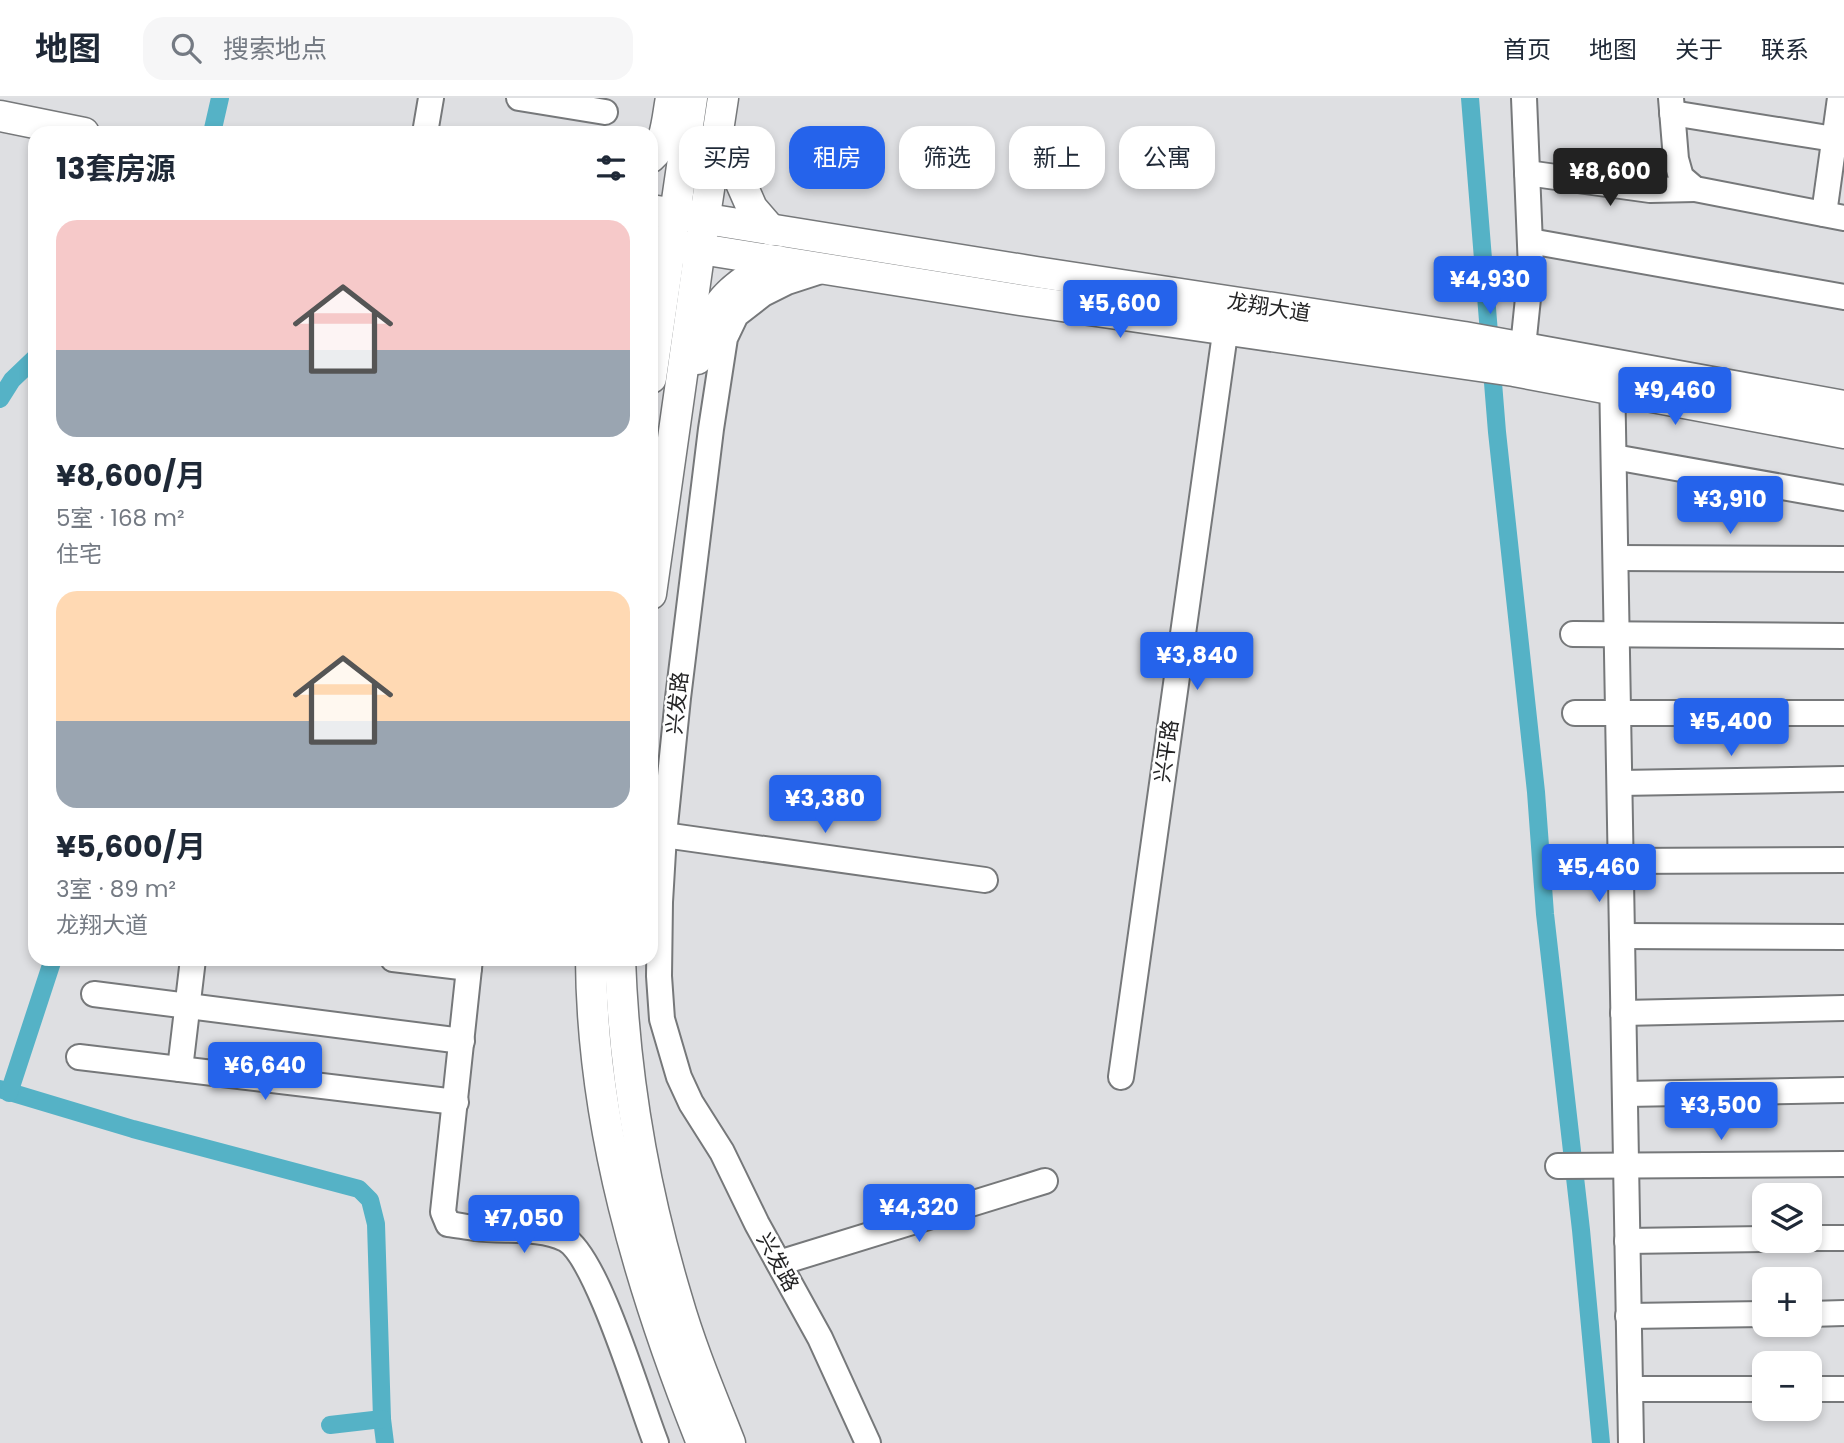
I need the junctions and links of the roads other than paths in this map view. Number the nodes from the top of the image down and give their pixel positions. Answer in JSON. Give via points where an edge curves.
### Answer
{"nodes":[{"id":1,"x":431,"y":98,"type":"edge"},
{"id":2,"x":519,"y":98,"type":"edge"},
{"id":3,"x":671,"y":98,"type":"edge"},
{"id":4,"x":692,"y":98,"type":"edge"},
{"id":5,"x":723,"y":98,"type":"edge"},
{"id":6,"x":1524,"y":98,"type":"edge"},
{"id":7,"x":1840,"y":98,"type":"edge"},
{"id":8,"x":1671,"y":105,"type":"edge"},
{"id":9,"x":605,"y":114,"type":"edge"},
{"id":10,"x":0,"y":116,"type":"edge"},
{"id":11,"x":49,"y":126,"type":"edge"},
{"id":12,"x":426,"y":126,"type":"edge"},
{"id":13,"x":719,"y":126,"type":"edge"},
{"id":14,"x":1835,"y":139,"type":"junction"},
{"id":15,"x":658,"y":150,"type":"edge"},
{"id":16,"x":1527,"y":173,"type":"junction"},
{"id":17,"x":689,"y":189,"type":"edge"},
{"id":18,"x":743,"y":189,"type":"edge"},
{"id":19,"x":1695,"y":190,"type":"junction"},
{"id":20,"x":677,"y":214,"type":"edge"},
{"id":21,"x":1834,"y":216,"type":"edge"},
{"id":22,"x":771,"y":230,"type":"junction"},
{"id":23,"x":1530,"y":241,"type":"junction"},
{"id":24,"x":674,"y":245,"type":"edge"},
{"id":25,"x":778,"y":261,"type":"junction"},
{"id":26,"x":827,"y":269,"type":"junction"},
{"id":27,"x":1844,"y":297,"type":"edge"},
{"id":28,"x":1227,"y":315,"type":"junction"},
{"id":29,"x":658,"y":316,"type":"edge"},
{"id":30,"x":1515,"y":354,"type":"junction"},
{"id":31,"x":1612,"y":377,"type":"junction"},
{"id":32,"x":1844,"y":406,"type":"edge"},
{"id":33,"x":1844,"y":433,"type":"edge"},
{"id":34,"x":1614,"y":457,"type":"junction"},
{"id":35,"x":666,"y":488,"type":"junction"},
{"id":36,"x":1844,"y":498,"type":"edge"},
{"id":37,"x":658,"y":545,"type":"edge"},
{"id":38,"x":1616,"y":558,"type":"junction"},
{"id":39,"x":1844,"y":559,"type":"edge"},
{"id":40,"x":1573,"y":634,"type":"dead end"},
{"id":41,"x":1617,"y":635,"type":"junction"},
{"id":42,"x":1844,"y":636,"type":"edge"},
{"id":43,"x":1575,"y":713,"type":"dead end"},
{"id":44,"x":1618,"y":713,"type":"junction"},
{"id":45,"x":1844,"y":713,"type":"edge"},
{"id":46,"x":1844,"y":779,"type":"edge"},
{"id":47,"x":1620,"y":783,"type":"junction"},
{"id":48,"x":658,"y":824,"type":"edge"},
{"id":49,"x":658,"y":831,"type":"edge"},
{"id":50,"x":1844,"y":860,"type":"edge"},
{"id":51,"x":1621,"y":861,"type":"junction"},
{"id":52,"x":658,"y":867,"type":"edge"},
{"id":53,"x":985,"y":880,"type":"dead end"},
{"id":54,"x":1622,"y":936,"type":"junction"},
{"id":55,"x":1844,"y":937,"type":"edge"},
{"id":56,"x":192,"y":966,"type":"edge"},
{"id":57,"x":470,"y":966,"type":"edge"},
{"id":58,"x":591,"y":966,"type":"edge"},
{"id":59,"x":621,"y":966,"type":"edge"},
{"id":60,"x":93,"y":994,"type":"dead end"},
{"id":61,"x":188,"y":1006,"type":"junction"},
{"id":62,"x":1844,"y":1008,"type":"edge"},
{"id":63,"x":1623,"y":1013,"type":"junction"},
{"id":64,"x":462,"y":1041,"type":"junction"},
{"id":65,"x":79,"y":1057,"type":"dead end"},
{"id":66,"x":180,"y":1069,"type":"junction"},
{"id":67,"x":1121,"y":1077,"type":"dead end"},
{"id":68,"x":1844,"y":1090,"type":"edge"},
{"id":69,"x":1625,"y":1094,"type":"junction"},
{"id":70,"x":456,"y":1102,"type":"junction"},
{"id":71,"x":1844,"y":1164,"type":"edge"},
{"id":72,"x":1626,"y":1165,"type":"junction"},
{"id":73,"x":1558,"y":1166,"type":"dead end"},
{"id":74,"x":1045,"y":1181,"type":"dead end"},
{"id":75,"x":1822,"y":1238,"type":"edge"},
{"id":76,"x":1844,"y":1238,"type":"edge"},
{"id":77,"x":1752,"y":1239,"type":"edge"},
{"id":78,"x":1627,"y":1241,"type":"junction"},
{"id":79,"x":779,"y":1263,"type":"junction"},
{"id":80,"x":1844,"y":1313,"type":"edge"},
{"id":81,"x":1752,"y":1314,"type":"edge"},
{"id":82,"x":1822,"y":1314,"type":"edge"},
{"id":83,"x":1629,"y":1316,"type":"junction"},
{"id":84,"x":1630,"y":1389,"type":"junction"},
{"id":85,"x":1752,"y":1389,"type":"edge"},
{"id":86,"x":1822,"y":1389,"type":"edge"},
{"id":87,"x":1844,"y":1389,"type":"edge"},
{"id":88,"x":656,"y":1443,"type":"edge"},
{"id":89,"x":702,"y":1443,"type":"edge"},
{"id":90,"x":730,"y":1443,"type":"edge"},
{"id":91,"x":868,"y":1443,"type":"edge"},
{"id":92,"x":1631,"y":1443,"type":"edge"}],
"edges":[{"from":1,"to":12,"type":"street"},
{"from":2,"to":9,"type":"street"},
{"from":3,"to":15,"type":"main road"},
{"from":4,"to":20,"type":"main road"},
{"from":5,"to":13,"type":"main road"},
{"from":6,"to":16,"type":"street"},
{"from":7,"to":14,"type":"street"},
{"from":8,"to":14,"type":"street"},
{"from":8,"to":19,"type":"street","via":[[1678,168]]},
{"from":10,"to":11,"type":"main road"},
{"from":14,"to":21,"type":"street"},
{"from":16,"to":19,"type":"street","via":[[1650,190]]},
{"from":16,"to":23,"type":"street"},
{"from":17,"to":20,"type":"main road"},
{"from":18,"to":22,"type":"main road","via":[[751,208]]},
{"from":19,"to":21,"type":"street"},
{"from":20,"to":22,"type":"main road","name":"龙翔大道"},
{"from":20,"to":24,"type":"main road"},
{"from":22,"to":28,"type":"main road","name":"龙翔大道"},
{"from":23,"to":27,"type":"street"},
{"from":23,"to":30,"type":"street","via":[[1531,269]]},
{"from":24,"to":25,"type":"main road","name":"龙翔大道"},
{"from":24,"to":29,"type":"main road"},
{"from":24,"to":35,"type":"main road"},
{"from":25,"to":26,"type":"main road","name":"龙翔大道"},
{"from":25,"to":35,"type":"main road","via":[[731,290],[706,329],[694,370],[685,433]]},
{"from":26,"to":28,"type":"main road","name":"龙翔大道"},
{"from":26,"to":48,"type":"street","name":"兴发路","via":[[763,294],[736,315],[725,338]]},
{"from":28,"to":30,"type":"main road","name":"龙翔大道"},
{"from":28,"to":67,"type":"street","name":"兴平路"},
{"from":30,"to":31,"type":"main road","name":"龙翔大道"},
{"from":31,"to":32,"type":"main road","name":"龙翔大道"},
{"from":31,"to":33,"type":"main road","name":"龙翔大道"},
{"from":31,"to":34,"type":"street"},
{"from":34,"to":36,"type":"street"},
{"from":34,"to":38,"type":"street"},
{"from":35,"to":37,"type":"main road"},
{"from":38,"to":39,"type":"street"},
{"from":38,"to":41,"type":"street"},
{"from":40,"to":41,"type":"street"},
{"from":41,"to":42,"type":"street"},
{"from":41,"to":44,"type":"street"},
{"from":43,"to":44,"type":"street"},
{"from":44,"to":45,"type":"street"},
{"from":44,"to":47,"type":"street"},
{"from":46,"to":47,"type":"street"},
{"from":47,"to":51,"type":"street"},
{"from":49,"to":53,"type":"street"},
{"from":50,"to":51,"type":"street"},
{"from":51,"to":54,"type":"street"},
{"from":52,"to":79,"type":"street","name":"兴发路","via":[[662,1019],[679,1077]]},
{"from":54,"to":55,"type":"street"},
{"from":54,"to":63,"type":"street"},
{"from":56,"to":61,"type":"street"},
{"from":57,"to":64,"type":"street"},
{"from":58,"to":89,"type":"main road","via":[[603,1102],[628,1227],[673,1371]]},
{"from":59,"to":90,"type":"main road","via":[[627,1056],[658,1226],[677,1299]]},
{"from":60,"to":61,"type":"street"},
{"from":61,"to":64,"type":"street"},
{"from":61,"to":66,"type":"street"},
{"from":62,"to":63,"type":"street"},
{"from":63,"to":69,"type":"street"},
{"from":64,"to":70,"type":"street"},
{"from":65,"to":66,"type":"street"},
{"from":66,"to":70,"type":"street"},
{"from":68,"to":69,"type":"street"},
{"from":69,"to":72,"type":"street"},
{"from":70,"to":88,"type":"street","via":[[443,1212],[448,1224],[542,1233],[566,1240],[583,1257],[608,1310]]},
{"from":71,"to":72,"type":"street"},
{"from":72,"to":73,"type":"street"},
{"from":72,"to":78,"type":"street"},
{"from":74,"to":79,"type":"street"},
{"from":75,"to":76,"type":"street"},
{"from":77,"to":78,"type":"street"},
{"from":78,"to":83,"type":"street"},
{"from":79,"to":91,"type":"street","name":"兴发路","via":[[820,1338]]},
{"from":80,"to":82,"type":"street"},
{"from":81,"to":83,"type":"street"},
{"from":83,"to":84,"type":"street"},
{"from":84,"to":85,"type":"street"},
{"from":84,"to":92,"type":"street"},
{"from":86,"to":87,"type":"street"}]}
